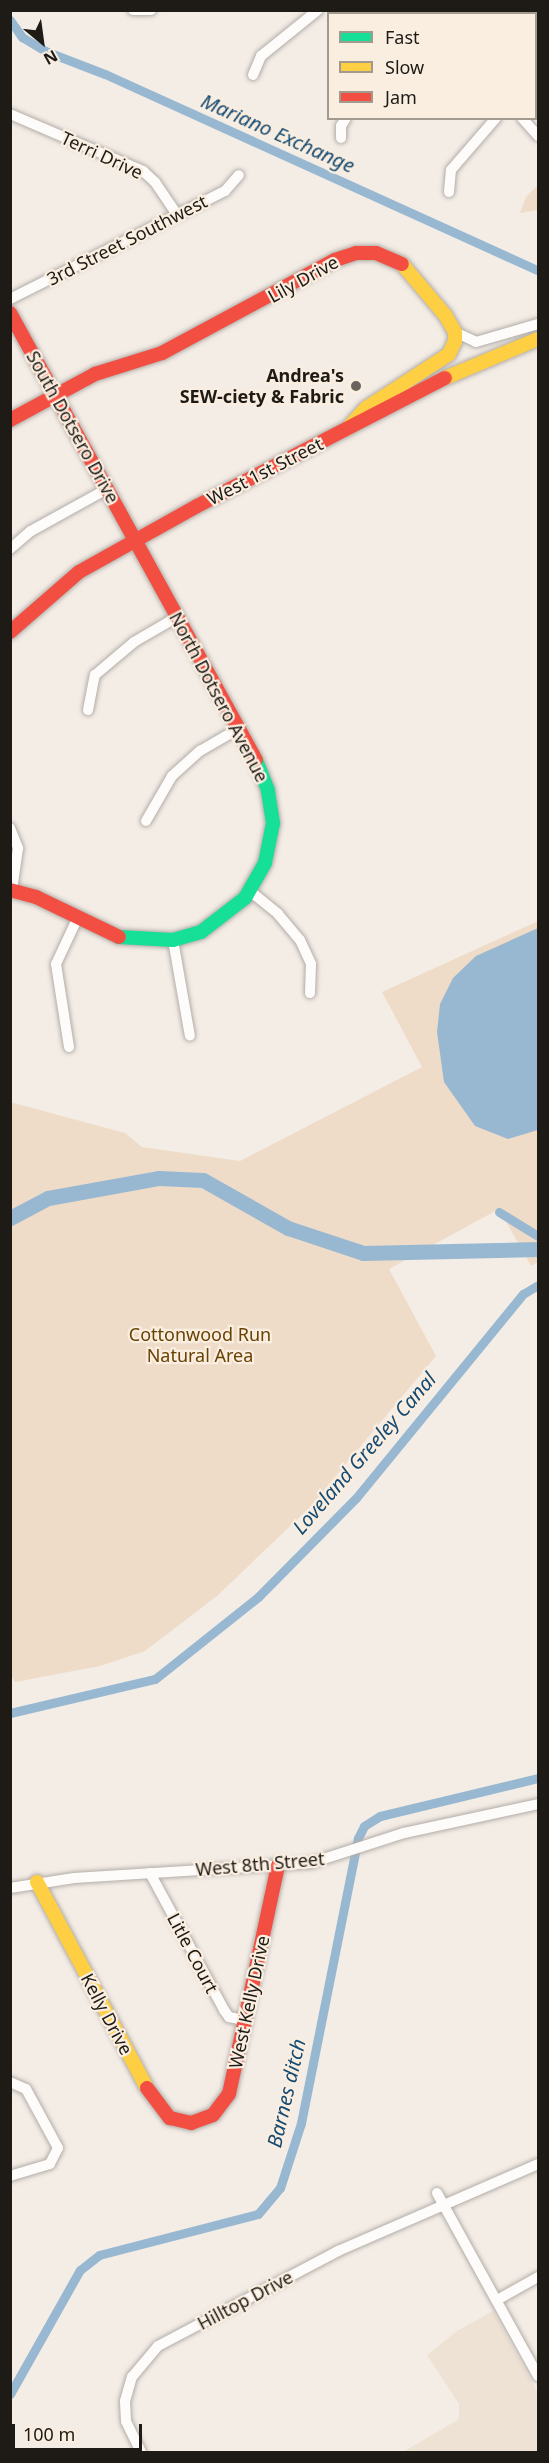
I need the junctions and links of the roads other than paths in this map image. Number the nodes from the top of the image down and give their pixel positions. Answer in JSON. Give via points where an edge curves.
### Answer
{"nodes":[{"id":1,"x":133,"y":10,"type":"edge"},
{"id":2,"x":151,"y":10,"type":"edge"},
{"id":3,"x":318,"y":10,"type":"edge"},
{"id":4,"x":303,"y":14,"type":"edge"},
{"id":5,"x":253,"y":75,"type":"dead end"},
{"id":6,"x":10,"y":114,"type":"edge"},
{"id":7,"x":345,"y":120,"type":"edge"},
{"id":8,"x":494,"y":120,"type":"edge"},
{"id":9,"x":524,"y":120,"type":"edge"},
{"id":10,"x":538,"y":136,"type":"edge"},
{"id":11,"x":341,"y":138,"type":"dead end"},
{"id":12,"x":239,"y":175,"type":"dead end"},
{"id":13,"x":449,"y":192,"type":"dead end"},
{"id":14,"x":177,"y":215,"type":"junction"},
{"id":15,"x":10,"y":298,"type":"edge"},
{"id":16,"x":10,"y":313,"type":"edge"},
{"id":17,"x":538,"y":324,"type":"edge"},
{"id":18,"x":455,"y":332,"type":"junction"},
{"id":19,"x":538,"y":339,"type":"edge"},
{"id":20,"x":55,"y":396,"type":"junction"},
{"id":21,"x":10,"y":420,"type":"edge"},
{"id":22,"x":347,"y":429,"type":"junction"},
{"id":23,"x":107,"y":489,"type":"junction"},
{"id":24,"x":136,"y":542,"type":"junction"},
{"id":25,"x":10,"y":549,"type":"edge"},
{"id":26,"x":177,"y":617,"type":"junction"},
{"id":27,"x":10,"y":632,"type":"edge"},
{"id":28,"x":88,"y":710,"type":"dead end"},
{"id":29,"x":238,"y":729,"type":"junction"},
{"id":30,"x":146,"y":821,"type":"dead end"},
{"id":31,"x":10,"y":828,"type":"edge"},
{"id":32,"x":11,"y":890,"type":"edge"},
{"id":33,"x":250,"y":891,"type":"junction"},
{"id":34,"x":78,"y":917,"type":"junction"},
{"id":35,"x":173,"y":940,"type":"junction"},
{"id":36,"x":310,"y":993,"type":"dead end"},
{"id":37,"x":190,"y":1036,"type":"dead end"},
{"id":38,"x":69,"y":1047,"type":"dead end"},
{"id":39,"x":538,"y":1804,"type":"edge"},
{"id":40,"x":278,"y":1865,"type":"junction"},
{"id":41,"x":150,"y":1873,"type":"junction"},
{"id":42,"x":37,"y":1882,"type":"junction"},
{"id":43,"x":10,"y":1888,"type":"edge"},
{"id":44,"x":245,"y":2020,"type":"junction"},
{"id":45,"x":10,"y":2082,"type":"edge"},
{"id":46,"x":196,"y":2122,"type":"joint"},
{"id":47,"x":538,"y":2164,"type":"edge"},
{"id":48,"x":10,"y":2176,"type":"edge"},
{"id":49,"x":437,"y":2193,"type":"dead end"},
{"id":50,"x":444,"y":2206,"type":"junction"},
{"id":51,"x":538,"y":2277,"type":"edge"},
{"id":52,"x":497,"y":2300,"type":"junction"},
{"id":53,"x":538,"y":2376,"type":"edge"},
{"id":54,"x":141,"y":2452,"type":"edge"}],
"edges":[{"from":1,"to":2,"type":"street"},
{"from":3,"to":4,"type":"street"},
{"from":4,"to":5,"type":"street","via":[[261,56]]},
{"from":6,"to":14,"type":"street","name":"Terri Drive","via":[[143,171],[161,189]]},
{"from":7,"to":11,"type":"street"},
{"from":8,"to":13,"type":"street","via":[[451,171]]},
{"from":9,"to":10,"type":"street"},
{"from":12,"to":14,"type":"street","name":"3rd Street Southwest","via":[[225,191]]},
{"from":14,"to":15,"type":"street","name":"3rd Street Southwest"},
{"from":16,"to":20,"type":"street","name":"South Dotsero Drive"},
{"from":17,"to":18,"type":"street","via":[[476,342]]},
{"from":18,"to":20,"type":"street","name":"Lily Drive","via":[[406,267],[387,256],[356,253],[335,260],[162,353],[95,374]]},
{"from":18,"to":22,"type":"street","via":[[449,354],[366,408]]},
{"from":19,"to":22,"type":"street","name":"West 1st Street","via":[[422,388]]},
{"from":20,"to":21,"type":"street","name":"Lily Drive"},
{"from":20,"to":23,"type":"street","name":"South Dotsero Drive"},
{"from":22,"to":24,"type":"street","name":"West 1st Street"},
{"from":23,"to":24,"type":"street","name":"South Dotsero Drive"},
{"from":23,"to":25,"type":"street","via":[[31,531]]},
{"from":24,"to":26,"type":"street","name":"North Dotsero Avenue"},
{"from":24,"to":27,"type":"street","name":"West 1st Street","via":[[79,572]]},
{"from":26,"to":28,"type":"street","via":[[134,642],[95,675]]},
{"from":26,"to":29,"type":"street","name":"North Dotsero Avenue"},
{"from":29,"to":30,"type":"street","via":[[181,767]]},
{"from":29,"to":33,"type":"street","name":"North Dotsero Avenue","via":[[263,776],[272,805],[269,849]]},
{"from":31,"to":32,"type":"street","via":[[18,848]]},
{"from":32,"to":34,"type":"street"},
{"from":33,"to":35,"type":"street","via":[[223,918],[201,932]]},
{"from":33,"to":36,"type":"street","via":[[278,914],[300,940],[311,964]]},
{"from":34,"to":35,"type":"street","via":[[124,939]]},
{"from":34,"to":38,"type":"street","via":[[56,964]]},
{"from":35,"to":37,"type":"street"},
{"from":39,"to":40,"type":"street","name":"West 8th Street","via":[[438,1825],[311,1863]]},
{"from":40,"to":41,"type":"street","name":"West 8th Street"},
{"from":40,"to":44,"type":"street","name":"West Kelly Drive"},
{"from":41,"to":42,"type":"street","name":"West 8th Street"},
{"from":41,"to":44,"type":"street","name":"Litle Court","via":[[224,2010],[229,2017]]},
{"from":42,"to":43,"type":"street","name":"West 8th Street"},
{"from":42,"to":46,"type":"street","name":"Kelly Drive","via":[[152,2098],[170,2118]]},
{"from":44,"to":46,"type":"street","name":"West Kelly Drive","via":[[227,2098],[213,2115]]},
{"from":45,"to":48,"type":"street","via":[[27,2089],[57,2141],[50,2164]]},
{"from":47,"to":50,"type":"street","name":"Hilltop Drive"},
{"from":49,"to":50,"type":"street"},
{"from":50,"to":52,"type":"street"},
{"from":50,"to":54,"type":"street","name":"Hilltop Drive","via":[[338,2251],[158,2346],[132,2377],[125,2401],[126,2421]]},
{"from":51,"to":52,"type":"street"},
{"from":52,"to":53,"type":"street"}]}
